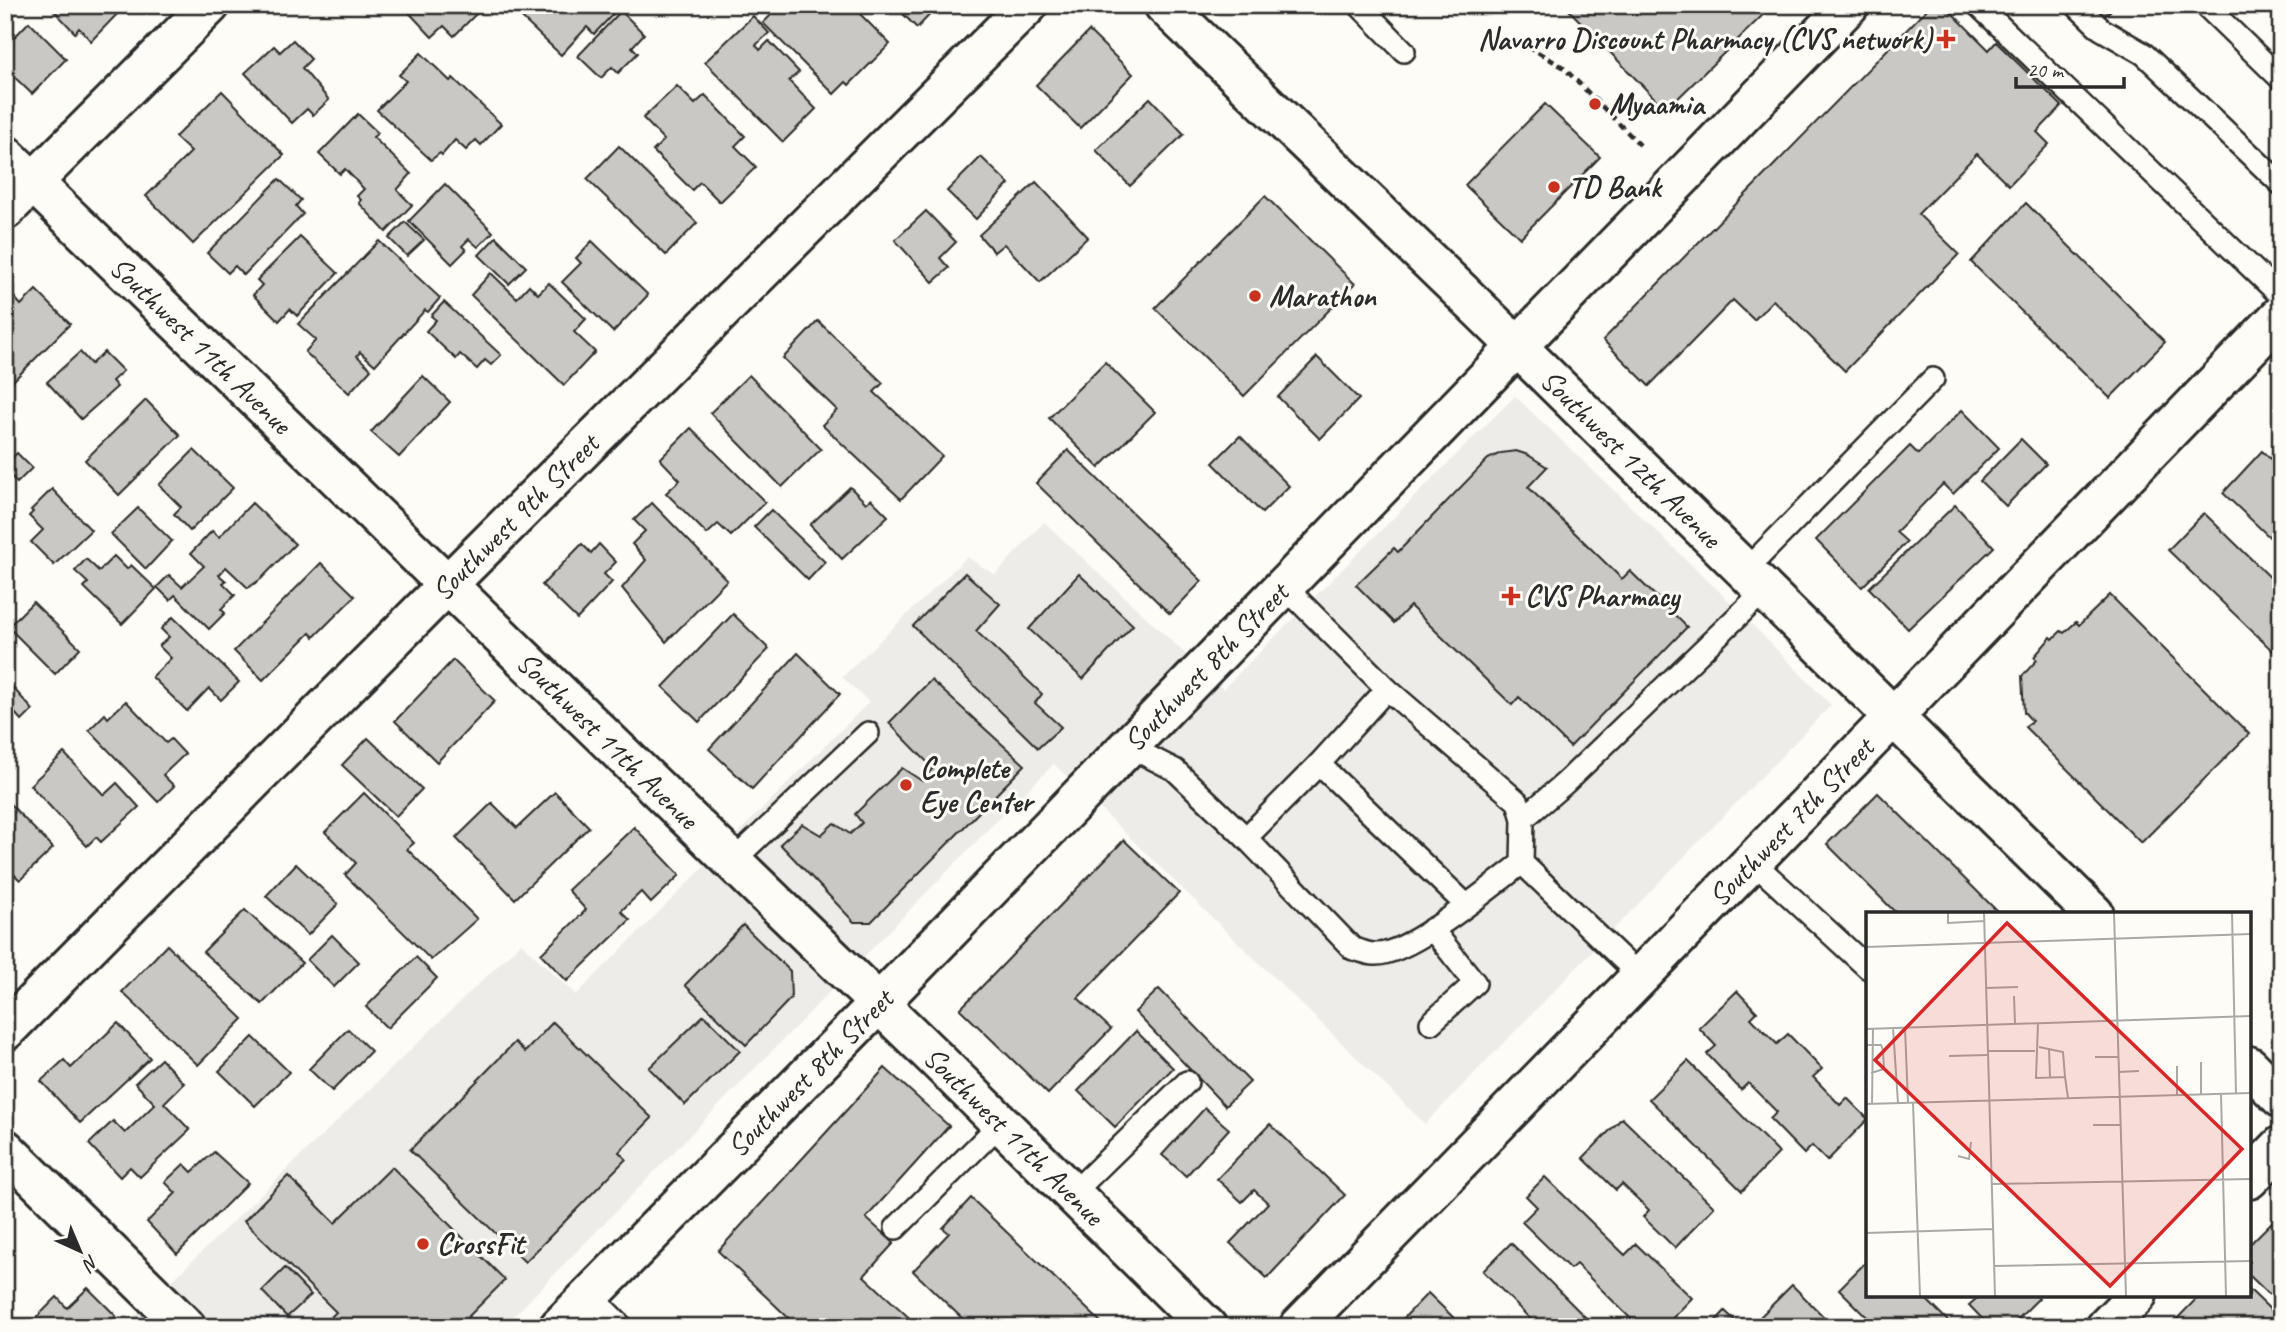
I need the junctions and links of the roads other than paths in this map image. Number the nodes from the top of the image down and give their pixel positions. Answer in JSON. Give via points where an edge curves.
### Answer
{"nodes":[{"id":1,"x":210,"y":5,"type":"edge"},
{"id":2,"x":1028,"y":5,"type":"edge"},
{"id":3,"x":1164,"y":5,"type":"edge"},
{"id":4,"x":1359,"y":5,"type":"edge"},
{"id":5,"x":1849,"y":5,"type":"edge"},
{"id":6,"x":1978,"y":5,"type":"edge"},
{"id":7,"x":2076,"y":5,"type":"edge"},
{"id":8,"x":2205,"y":5,"type":"edge"},
{"id":9,"x":1404,"y":51,"type":"dead end"},
{"id":10,"x":2281,"y":79,"type":"edge"},
{"id":11,"x":5,"y":155,"type":"edge"},
{"id":12,"x":34,"y":182,"type":"junction"},
{"id":13,"x":2281,"y":184,"type":"edge"},
{"id":14,"x":5,"y":211,"type":"edge"},
{"id":15,"x":2281,"y":296,"type":"edge"},
{"id":16,"x":2281,"y":315,"type":"edge"},
{"id":17,"x":1517,"y":347,"type":"junction"},
{"id":18,"x":1933,"y":379,"type":"dead end"},
{"id":19,"x":1755,"y":581,"type":"junction"},
{"id":20,"x":448,"y":584,"type":"junction"},
{"id":21,"x":1283,"y":586,"type":"junction"},
{"id":22,"x":1387,"y":689,"type":"junction"},
{"id":23,"x":1894,"y":716,"type":"junction"},
{"id":24,"x":868,"y":733,"type":"dead end"},
{"id":25,"x":1128,"y":746,"type":"junction"},
{"id":26,"x":1319,"y":764,"type":"junction"},
{"id":27,"x":1523,"y":819,"type":"junction"},
{"id":28,"x":1246,"y":838,"type":"junction"},
{"id":29,"x":732,"y":862,"type":"junction"},
{"id":30,"x":1752,"y":862,"type":"junction"},
{"id":31,"x":1522,"y":863,"type":"junction"},
{"id":32,"x":1466,"y":905,"type":"junction"},
{"id":33,"x":2081,"y":909,"type":"edge"},
{"id":34,"x":1432,"y":929,"type":"junction"},
{"id":35,"x":1866,"y":966,"type":"edge"},
{"id":36,"x":1640,"y":976,"type":"junction"},
{"id":37,"x":879,"y":1003,"type":"junction"},
{"id":38,"x":1431,"y":1023,"type":"dead end"},
{"id":39,"x":5,"y":1031,"type":"edge"},
{"id":40,"x":2251,"y":1068,"type":"edge"},
{"id":41,"x":1187,"y":1082,"type":"dead end"},
{"id":42,"x":2281,"y":1098,"type":"edge"},
{"id":43,"x":1001,"y":1123,"type":"junction"},
{"id":44,"x":2281,"y":1146,"type":"edge"},
{"id":45,"x":5,"y":1149,"type":"edge"},
{"id":46,"x":2251,"y":1177,"type":"edge"},
{"id":47,"x":1072,"y":1194,"type":"junction"},
{"id":48,"x":896,"y":1228,"type":"dead end"},
{"id":49,"x":590,"y":1295,"type":"junction"},
{"id":50,"x":2135,"y":1297,"type":"edge"},
{"id":51,"x":186,"y":1327,"type":"edge"},
{"id":52,"x":559,"y":1327,"type":"edge"},
{"id":53,"x":622,"y":1327,"type":"edge"},
{"id":54,"x":1207,"y":1327,"type":"edge"},
{"id":55,"x":1299,"y":1327,"type":"edge"},
{"id":56,"x":2106,"y":1327,"type":"edge"}],
"edges":[{"from":1,"to":12,"type":"main road"},
{"from":2,"to":20,"type":"main road","name":"Southwest 9th Street"},
{"from":3,"to":17,"type":"main road","name":"Southwest 12th Avenue"},
{"from":4,"to":9,"type":"lane"},
{"from":5,"to":17,"type":"main road","name":"Southwest 8th Street"},
{"from":6,"to":15,"type":"lane"},
{"from":7,"to":13,"type":"lane","via":[[2101,29],[2144,54]]},
{"from":8,"to":10,"type":"lane"},
{"from":11,"to":12,"type":"main road","name":"Southwest 11th Avenue"},
{"from":12,"to":14,"type":"main road"},
{"from":12,"to":20,"type":"main road","name":"Southwest 11th Avenue"},
{"from":16,"to":23,"type":"main road","name":"Southwest 7th Street"},
{"from":17,"to":19,"type":"main road","name":"Southwest 12th Avenue"},
{"from":17,"to":21,"type":"main road","name":"Southwest 8th Street"},
{"from":18,"to":19,"type":"lane"},
{"from":19,"to":23,"type":"main road","name":"Southwest 12th Avenue"},
{"from":19,"to":27,"type":"lane","via":[[1565,783]]},
{"from":20,"to":29,"type":"main road","name":"Southwest 11th Avenue"},
{"from":20,"to":39,"type":"main road","name":"Southwest 9th Street"},
{"from":21,"to":22,"type":"lane"},
{"from":21,"to":25,"type":"main road","name":"Southwest 8th Street"},
{"from":22,"to":26,"type":"lane"},
{"from":22,"to":27,"type":"lane","via":[[1518,802]]},
{"from":23,"to":30,"type":"main road","name":"Southwest 7th Street"},
{"from":23,"to":33,"type":"main road","name":"Southwest 12th Avenue"},
{"from":24,"to":29,"type":"lane"},
{"from":25,"to":28,"type":"lane","via":[[1175,770]]},
{"from":25,"to":37,"type":"main road","name":"Southwest 8th Street"},
{"from":26,"to":28,"type":"lane"},
{"from":26,"to":32,"type":"lane"},
{"from":27,"to":31,"type":"lane"},
{"from":28,"to":34,"type":"lane","via":[[1353,949],[1376,955],[1404,947]]},
{"from":29,"to":37,"type":"main road","name":"Southwest 11th Avenue"},
{"from":30,"to":35,"type":"lane"},
{"from":30,"to":36,"type":"main road","name":"Southwest 7th Street"},
{"from":31,"to":32,"type":"lane"},
{"from":31,"to":36,"type":"lane"},
{"from":32,"to":34,"type":"lane"},
{"from":34,"to":38,"type":"lane","via":[[1475,983]]},
{"from":36,"to":55,"type":"main road","name":"Southwest 7th Street"},
{"from":37,"to":43,"type":"main road","name":"Southwest 11th Avenue"},
{"from":37,"to":49,"type":"main road","name":"Southwest 8th Street"},
{"from":40,"to":42,"type":"main road"},
{"from":41,"to":47,"type":"lane"},
{"from":43,"to":47,"type":"main road","name":"Southwest 11th Avenue"},
{"from":43,"to":48,"type":"lane"},
{"from":44,"to":46,"type":"main road"},
{"from":45,"to":51,"type":"main road"},
{"from":47,"to":54,"type":"main road","name":"Southwest 11th Avenue"},
{"from":49,"to":52,"type":"main road","name":"Southwest 8th Street"},
{"from":49,"to":53,"type":"lane"},
{"from":50,"to":56,"type":"main road"}]}
